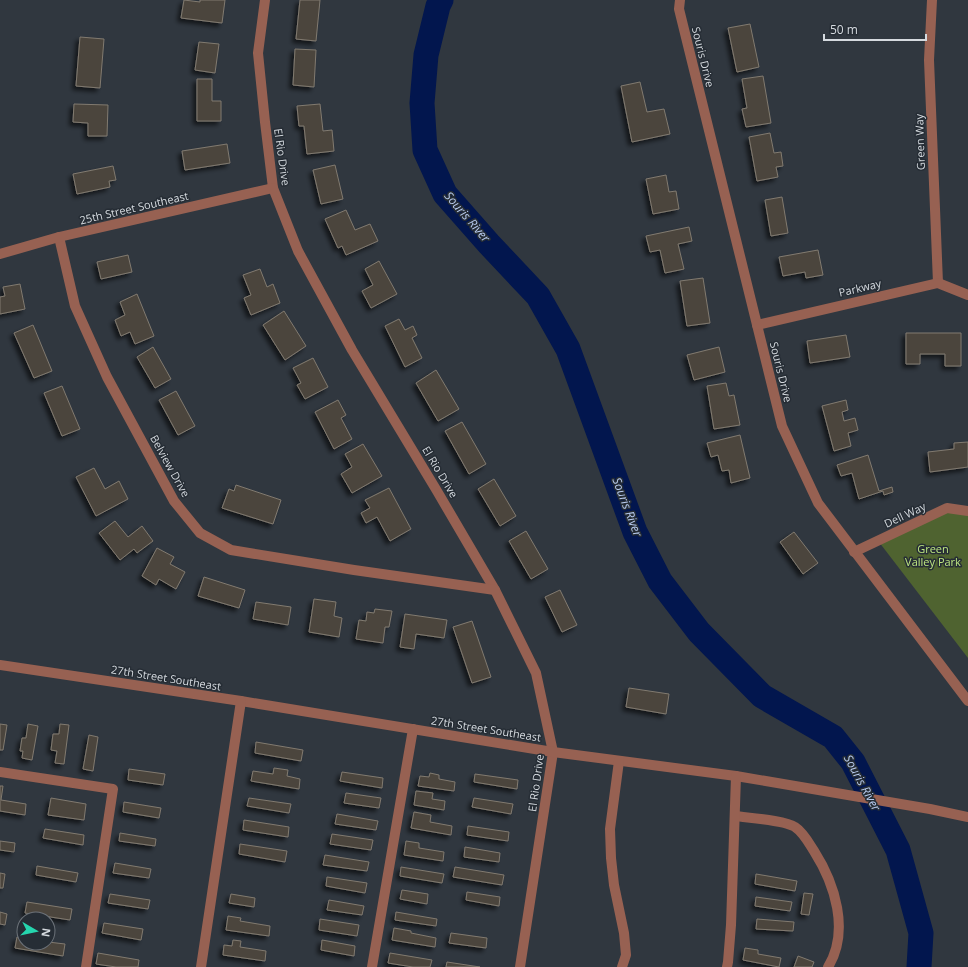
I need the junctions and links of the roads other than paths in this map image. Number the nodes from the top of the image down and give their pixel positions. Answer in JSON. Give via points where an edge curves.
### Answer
{"nodes":[{"id":1,"x":265,"y":0,"type":"edge"},
{"id":2,"x":680,"y":0,"type":"edge"},
{"id":3,"x":932,"y":0,"type":"edge"},
{"id":4,"x":273,"y":188,"type":"junction"},
{"id":5,"x":59,"y":237,"type":"junction"},
{"id":6,"x":0,"y":254,"type":"edge"},
{"id":7,"x":938,"y":283,"type":"junction"},
{"id":8,"x":968,"y":295,"type":"edge"},
{"id":9,"x":757,"y":325,"type":"junction"},
{"id":10,"x":968,"y":511,"type":"edge"},
{"id":11,"x":854,"y":552,"type":"junction"},
{"id":12,"x":495,"y":590,"type":"junction"},
{"id":13,"x":0,"y":665,"type":"edge"},
{"id":14,"x":241,"y":701,"type":"junction"},
{"id":15,"x":968,"y":701,"type":"edge"},
{"id":16,"x":413,"y":730,"type":"junction"},
{"id":17,"x":553,"y":752,"type":"junction"},
{"id":18,"x":619,"y":761,"type":"junction"},
{"id":19,"x":0,"y":772,"type":"edge"},
{"id":20,"x":736,"y":776,"type":"junction"},
{"id":21,"x":735,"y":816,"type":"junction"},
{"id":22,"x":968,"y":817,"type":"edge"},
{"id":23,"x":86,"y":967,"type":"edge"},
{"id":24,"x":201,"y":967,"type":"edge"},
{"id":25,"x":372,"y":967,"type":"edge"},
{"id":26,"x":520,"y":967,"type":"edge"},
{"id":27,"x":622,"y":967,"type":"edge"},
{"id":28,"x":727,"y":967,"type":"edge"},
{"id":29,"x":828,"y":967,"type":"edge"}],
"edges":[{"from":1,"to":4,"type":"street","name":"El Rio Drive","via":[[258,53]]},
{"from":2,"to":9,"type":"street","name":"Souris Drive","via":[[679,9]]},
{"from":3,"to":7,"type":"street","name":"Green Way","via":[[929,60]]},
{"from":4,"to":5,"type":"street","name":"25th Street Southeast"},
{"from":4,"to":12,"type":"street","name":"El Rio Drive","via":[[298,251],[352,350]]},
{"from":5,"to":6,"type":"street","name":"25th Street Southeast"},
{"from":5,"to":12,"type":"street","name":"Belview Drive","via":[[75,306],[108,378],[174,501],[200,533],[231,550]]},
{"from":7,"to":8,"type":"street"},
{"from":7,"to":9,"type":"street","name":"Parkway"},
{"from":9,"to":11,"type":"street","name":"Souris Drive","via":[[782,426],[818,503]]},
{"from":10,"to":11,"type":"street","name":"Dell Way","via":[[947,508]]},
{"from":11,"to":15,"type":"street","name":"Souris Drive"},
{"from":12,"to":17,"type":"street","name":"El Rio Drive","via":[[536,673]]},
{"from":13,"to":14,"type":"street","name":"27th Street Southeast"},
{"from":14,"to":16,"type":"street","name":"27th Street Southeast"},
{"from":14,"to":24,"type":"street"},
{"from":16,"to":17,"type":"street","name":"27th Street Southeast"},
{"from":16,"to":25,"type":"street"},
{"from":17,"to":18,"type":"street","name":"27th Street Southeast"},
{"from":17,"to":26,"type":"street","name":"El Rio Drive"},
{"from":18,"to":20,"type":"street","name":"27th Street Southeast"},
{"from":18,"to":27,"type":"street","via":[[610,829],[614,885],[626,955]]},
{"from":19,"to":23,"type":"street","via":[[113,789]]},
{"from":20,"to":21,"type":"street"},
{"from":20,"to":22,"type":"street","name":"27th Street Southeast"},
{"from":21,"to":28,"type":"street"},
{"from":21,"to":29,"type":"street","via":[[795,827],[807,839],[819,858],[837,904],[839,925],[836,949]]}]}
